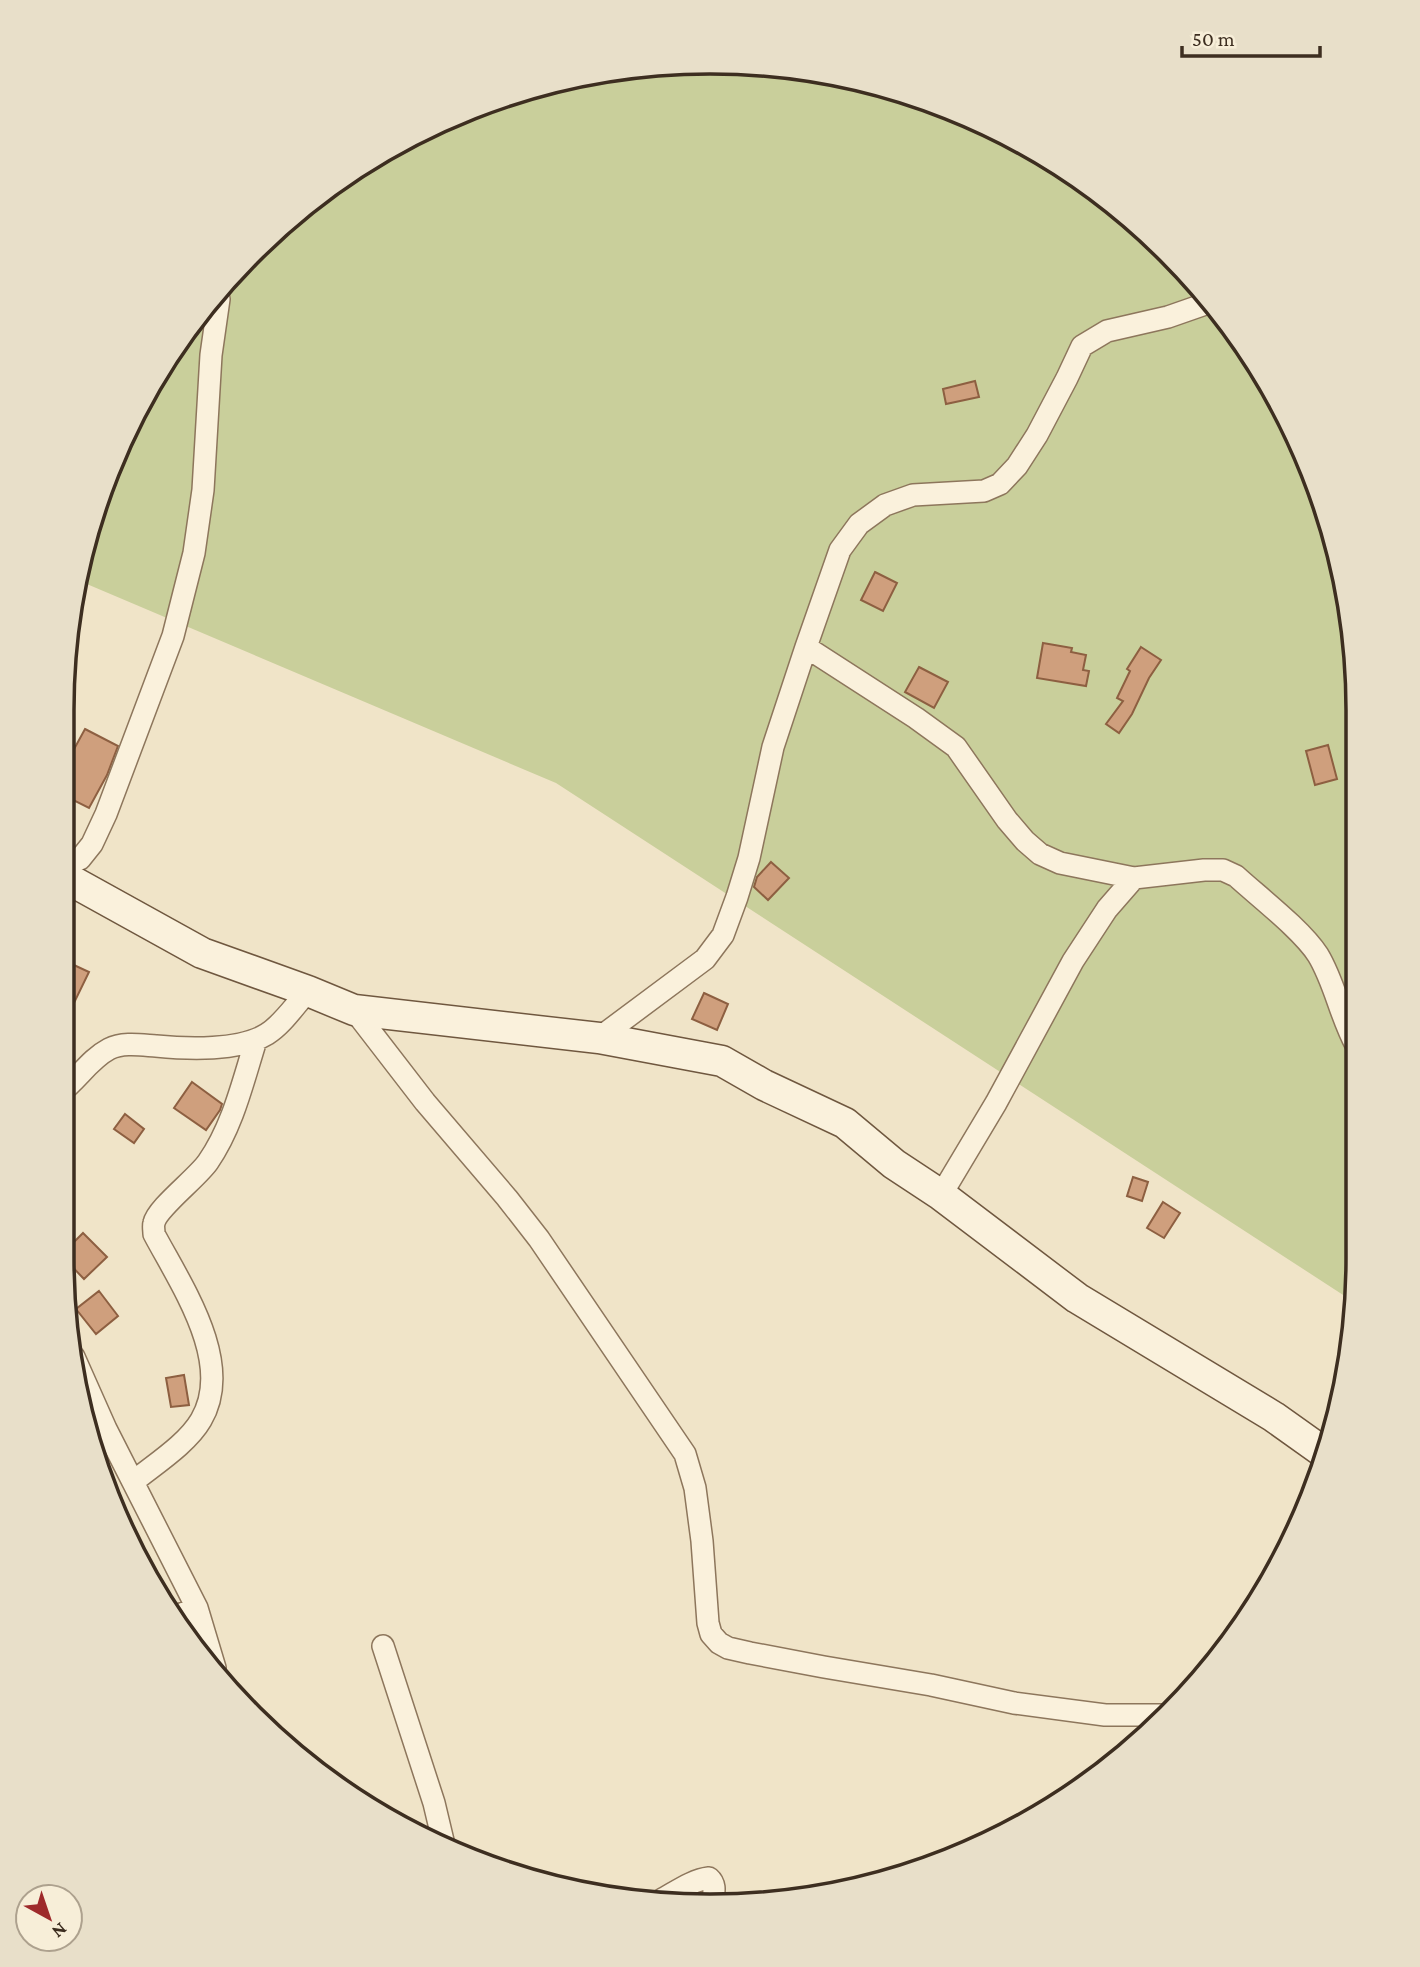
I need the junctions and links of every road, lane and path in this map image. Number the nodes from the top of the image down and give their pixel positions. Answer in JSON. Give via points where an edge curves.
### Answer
{"nodes":[{"id":1,"x":1201,"y":305,"type":"edge"},
{"id":2,"x":218,"y":307,"type":"edge"},
{"id":3,"x":806,"y":647,"type":"junction"},
{"id":4,"x":74,"y":861,"type":"edge"},
{"id":5,"x":1134,"y":878,"type":"junction"},
{"id":6,"x":74,"y":882,"type":"edge"},
{"id":7,"x":308,"y":991,"type":"junction"},
{"id":8,"x":354,"y":1010,"type":"junction"},
{"id":9,"x":1346,"y":1026,"type":"edge"},
{"id":10,"x":599,"y":1038,"type":"junction"},
{"id":11,"x":256,"y":1040,"type":"junction"},
{"id":12,"x":74,"y":1082,"type":"edge"},
{"id":13,"x":941,"y":1195,"type":"junction"},
{"id":14,"x":87,"y":1387,"type":"edge"},
{"id":15,"x":1317,"y":1448,"type":"edge"},
{"id":16,"x":133,"y":1482,"type":"junction"},
{"id":17,"x":197,"y":1608,"type":"junction"},
{"id":18,"x":183,"y":1614,"type":"edge"},
{"id":19,"x":383,"y":1646,"type":"dead end"},
{"id":20,"x":210,"y":1650,"type":"edge"},
{"id":21,"x":1152,"y":1715,"type":"edge"},
{"id":22,"x":441,"y":1834,"type":"edge"},
{"id":23,"x":675,"y":1892,"type":"edge"},
{"id":24,"x":713,"y":1894,"type":"edge"}],
"edges":[{"from":1,"to":3,"type":"street","via":[[1107,331],[1082,346],[1037,435],[1000,484],[984,491],[913,495],[885,505],[859,524],[840,550]]},
{"from":2,"to":4,"type":"street","via":[[203,490],[173,636],[106,814],[92,844]]},
{"from":3,"to":5,"type":"street","via":[[956,747],[1007,820],[1040,854],[1060,863]]},
{"from":3,"to":10,"type":"street","via":[[773,747],[749,858],[723,934],[705,959]]},
{"from":5,"to":9,"type":"street","via":[[1204,870],[1223,870],[1236,876],[1316,953]]},
{"from":5,"to":13,"type":"street","via":[[1073,961]]},
{"from":6,"to":7,"type":"street","via":[[202,953]]},
{"from":7,"to":8,"type":"street"},
{"from":7,"to":11,"type":"street"},
{"from":8,"to":10,"type":"street"},
{"from":8,"to":21,"type":"street","via":[[539,1239],[685,1454],[695,1488],[708,1623],[719,1643],[760,1655],[1014,1703],[1105,1715]]},
{"from":10,"to":13,"type":"street","via":[[722,1061],[845,1123]]},
{"from":11,"to":12,"type":"street","via":[[194,1049],[122,1044],[94,1060]]},
{"from":11,"to":16,"type":"street","via":[[221,1142],[154,1222],[154,1234],[211,1353],[209,1402],[200,1422]]},
{"from":13,"to":15,"type":"street","via":[[1076,1298]]},
{"from":14,"to":16,"type":"street"},
{"from":16,"to":17,"type":"street"},
{"from":17,"to":18,"type":"street"},
{"from":17,"to":20,"type":"street"},
{"from":19,"to":22,"type":"street"},
{"from":23,"to":24,"type":"street","via":[[709,1878]]}]}
